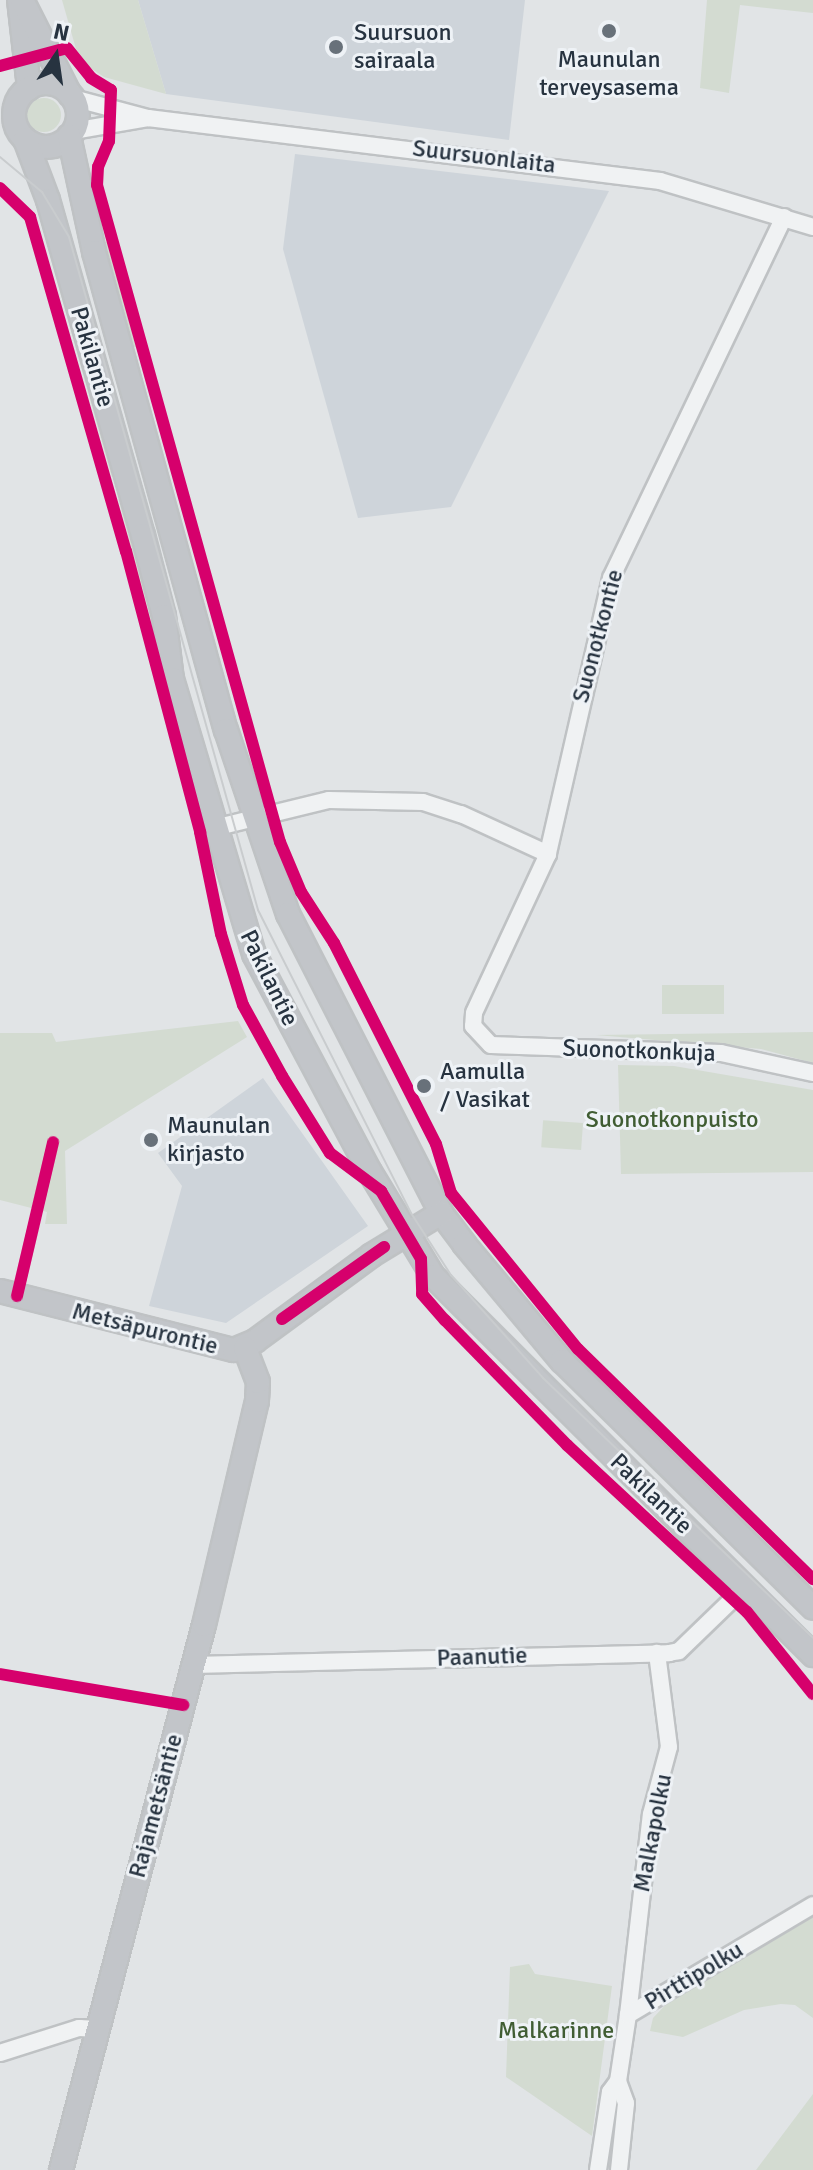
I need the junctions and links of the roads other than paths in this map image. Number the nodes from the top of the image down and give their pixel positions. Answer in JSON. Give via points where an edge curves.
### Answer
{"nodes":[{"id":1,"x":20,"y":0,"type":"edge"},
{"id":2,"x":17,"y":94,"type":"edge"},
{"id":3,"x":72,"y":97,"type":"junction"},
{"id":4,"x":148,"y":118,"type":"junction"},
{"id":5,"x":14,"y":128,"type":"edge"},
{"id":6,"x":71,"y":134,"type":"junction"},
{"id":7,"x":784,"y":217,"type":"junction"},
{"id":8,"x":813,"y":227,"type":"edge"},
{"id":9,"x":254,"y":818,"type":"junction"},
{"id":10,"x":214,"y":828,"type":"junction"},
{"id":11,"x":548,"y":854,"type":"junction"},
{"id":12,"x":473,"y":1026,"type":"joint"},
{"id":13,"x":813,"y":1073,"type":"edge"},
{"id":14,"x":441,"y":1213,"type":"junction"},
{"id":15,"x":406,"y":1234,"type":"junction"},
{"id":16,"x":0,"y":1291,"type":"edge"},
{"id":17,"x":245,"y":1348,"type":"junction"},
{"id":18,"x":745,"y":1587,"type":"junction"},
{"id":19,"x":813,"y":1608,"type":"edge"},
{"id":20,"x":657,"y":1653,"type":"junction"},
{"id":21,"x":813,"y":1655,"type":"edge"},
{"id":22,"x":193,"y":1665,"type":"junction"},
{"id":23,"x":813,"y":1905,"type":"edge"},
{"id":24,"x":628,"y":2015,"type":"junction"},
{"id":25,"x":98,"y":2029,"type":"junction"},
{"id":26,"x":0,"y":2053,"type":"edge"},
{"id":27,"x":618,"y":2081,"type":"junction"},
{"id":28,"x":61,"y":2170,"type":"edge"},
{"id":29,"x":598,"y":2170,"type":"edge"},
{"id":30,"x":619,"y":2170,"type":"edge"}],
"edges":[{"from":1,"to":2,"type":"main road"},
{"from":1,"to":3,"type":"main road"},
{"from":2,"to":3,"type":"main road","via":[[53,84]]},
{"from":2,"to":5,"type":"main road"},
{"from":3,"to":4,"type":"street","name":"Suursuonlaita"},
{"from":3,"to":6,"type":"main road","via":[[78,116]]},
{"from":4,"to":6,"type":"street","name":"Suursuonlaita"},
{"from":4,"to":7,"type":"street","name":"Suursuonlaita","via":[[611,172],[709,193]]},
{"from":5,"to":6,"type":"main road","via":[[48,146]]},
{"from":5,"to":10,"type":"main road","name":"Pakilantie","via":[[48,200],[157,586],[172,679]]},
{"from":6,"to":9,"type":"main road","name":"Pakilantie","via":[[94,252]]},
{"from":7,"to":8,"type":"street","name":"Suursuonlaita"},
{"from":7,"to":11,"type":"street","name":"Suonotkontie","via":[[611,578]]},
{"from":9,"to":10,"type":"street"},
{"from":9,"to":11,"type":"street","via":[[329,800],[423,802]]},
{"from":9,"to":14,"type":"main road","name":"Pakilantie","via":[[288,914]]},
{"from":10,"to":15,"type":"main road","name":"Pakilantie","via":[[254,954]]},
{"from":11,"to":12,"type":"street","name":"Suonotkontie","via":[[474,1013]]},
{"from":12,"to":13,"type":"street","name":"Suonotkonkuja","via":[[491,1045],[721,1053]]},
{"from":14,"to":15,"type":"main road","name":"Metsäpurontie"},
{"from":14,"to":19,"type":"main road","name":"Pakilantie","via":[[562,1361]]},
{"from":15,"to":17,"type":"main road","name":"Metsäpurontie"},
{"from":15,"to":18,"type":"main road","name":"Pakilantie","via":[[433,1276],[468,1314]]},
{"from":16,"to":17,"type":"main road","name":"Metsäpurontie","via":[[216,1349]]},
{"from":17,"to":22,"type":"main road","name":"Rajametsäntie","via":[[258,1382],[257,1401]]},
{"from":18,"to":20,"type":"street","name":"Paanutie","via":[[679,1651]]},
{"from":18,"to":21,"type":"main road","name":"Pakilantie"},
{"from":20,"to":22,"type":"street","name":"Paanutie"},
{"from":20,"to":24,"type":"street","name":"Malkapolku","via":[[669,1747],[651,1814]]},
{"from":22,"to":25,"type":"main road","name":"Rajametsäntie"},
{"from":23,"to":24,"type":"street","name":"Pirttipolku"},
{"from":24,"to":27,"type":"street","name":"Pirttipolku"},
{"from":25,"to":26,"type":"street","via":[[79,2028]]},
{"from":25,"to":28,"type":"main road","name":"Rajametsäntie"},
{"from":27,"to":29,"type":"street","via":[[610,2092]]},
{"from":27,"to":30,"type":"street","name":"Pirttipolku","via":[[626,2118]]}]}
